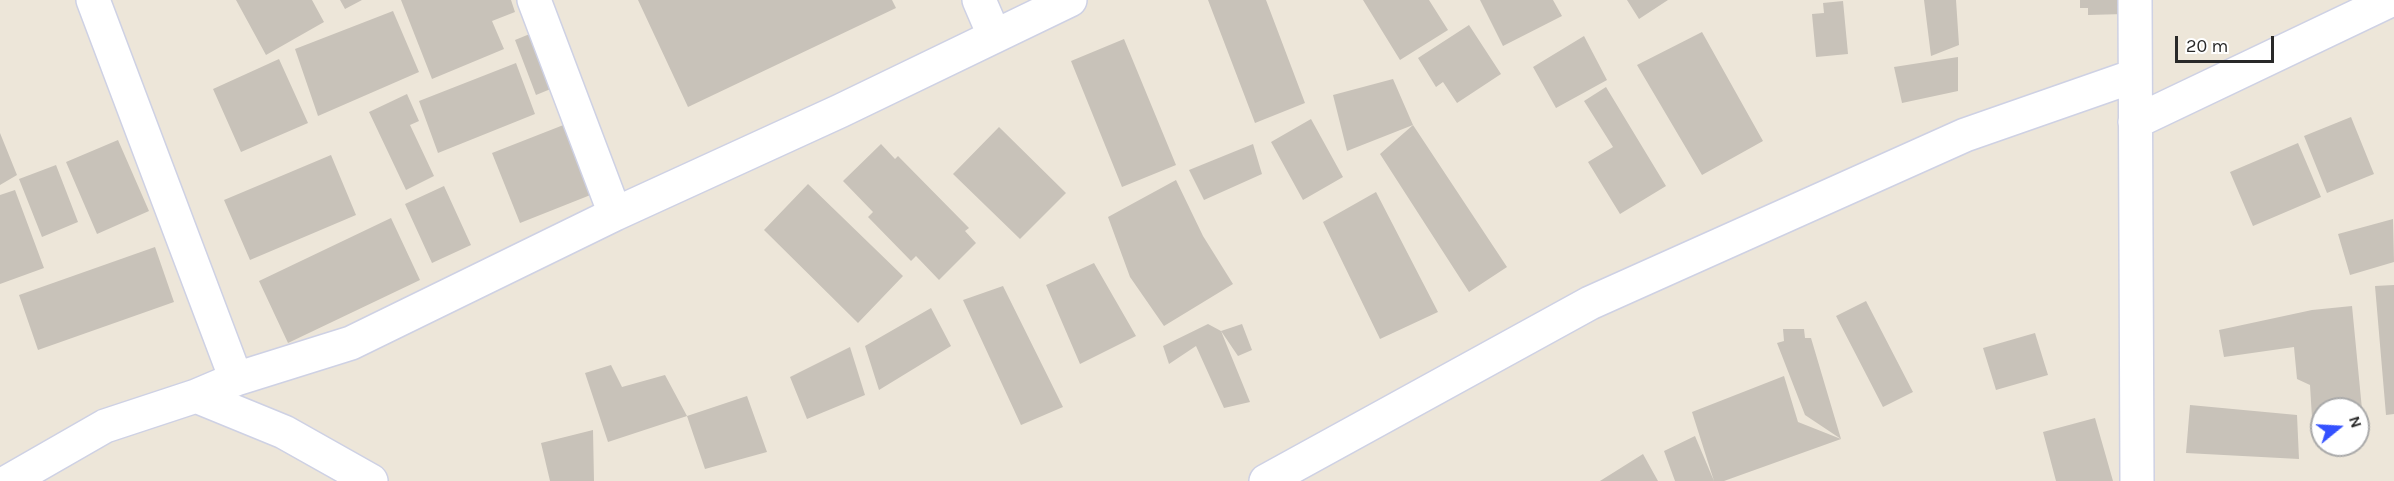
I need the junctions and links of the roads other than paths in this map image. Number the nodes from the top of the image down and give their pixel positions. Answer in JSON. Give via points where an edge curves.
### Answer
{"nodes":[{"id":1,"x":93,"y":0,"type":"edge"},
{"id":2,"x":534,"y":0,"type":"edge"},
{"id":3,"x":979,"y":0,"type":"edge"},
{"id":4,"x":1070,"y":0,"type":"edge"},
{"id":5,"x":2135,"y":0,"type":"edge"},
{"id":6,"x":2391,"y":0,"type":"edge"},
{"id":7,"x":994,"y":35,"type":"junction"},
{"id":8,"x":2134,"y":75,"type":"junction"},
{"id":9,"x":2135,"y":122,"type":"junction"},
{"id":10,"x":615,"y":214,"type":"junction"},
{"id":11,"x":236,"y":379,"type":"junction"},
{"id":12,"x":196,"y":396,"type":"junction"},
{"id":13,"x":9,"y":481,"type":"edge"},
{"id":14,"x":370,"y":481,"type":"edge"},
{"id":15,"x":1266,"y":481,"type":"edge"},
{"id":16,"x":2137,"y":481,"type":"edge"}],
"edges":[{"from":1,"to":11,"type":"street"},
{"from":2,"to":10,"type":"street"},
{"from":3,"to":7,"type":"street"},
{"from":4,"to":7,"type":"street"},
{"from":5,"to":8,"type":"street"},
{"from":6,"to":9,"type":"street"},
{"from":7,"to":10,"type":"street"},
{"from":8,"to":9,"type":"street"},
{"from":8,"to":15,"type":"street","via":[[1965,135],[1590,303]]},
{"from":9,"to":16,"type":"street"},
{"from":10,"to":11,"type":"street","via":[[351,343]]},
{"from":11,"to":12,"type":"street"},
{"from":12,"to":13,"type":"street","via":[[105,426]]},
{"from":12,"to":14,"type":"street","via":[[284,432]]}]}
